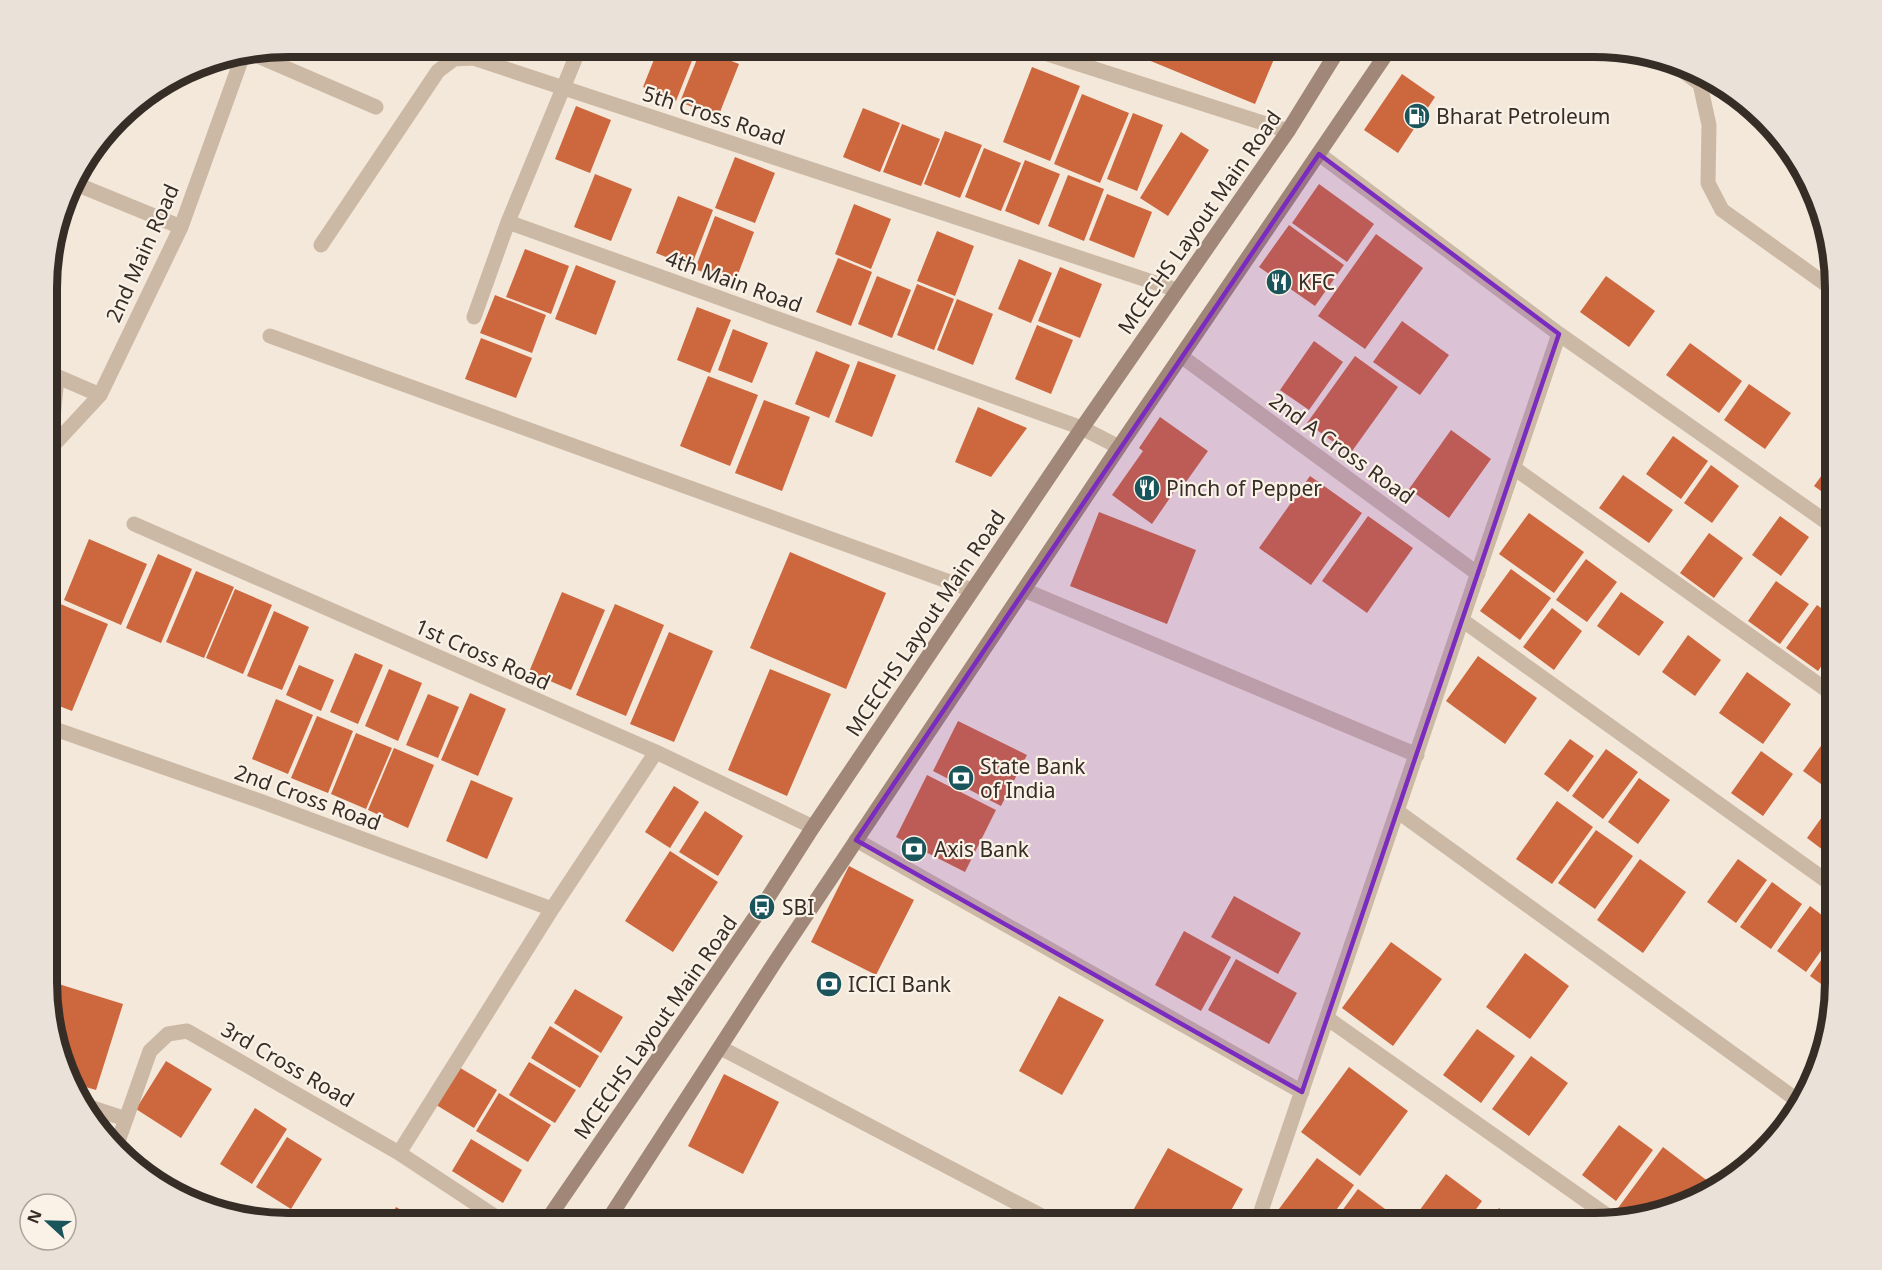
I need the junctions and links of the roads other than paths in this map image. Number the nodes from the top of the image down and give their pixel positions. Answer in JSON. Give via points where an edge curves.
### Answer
{"nodes":[{"id":1,"x":575,"y":57,"type":"edge"},
{"id":2,"x":1060,"y":57,"type":"edge"},
{"id":3,"x":1333,"y":57,"type":"edge"},
{"id":4,"x":1384,"y":57,"type":"edge"},
{"id":5,"x":263,"y":58,"type":"edge"},
{"id":6,"x":241,"y":62,"type":"edge"},
{"id":7,"x":1696,"y":81,"type":"edge"},
{"id":8,"x":562,"y":87,"type":"junction"},
{"id":9,"x":376,"y":107,"type":"dead end"},
{"id":10,"x":1288,"y":131,"type":"junction"},
{"id":11,"x":1319,"y":154,"type":"junction"},
{"id":12,"x":81,"y":186,"type":"edge"},
{"id":13,"x":508,"y":222,"type":"junction"},
{"id":14,"x":181,"y":226,"type":"junction"},
{"id":15,"x":321,"y":244,"type":"dead end"},
{"id":16,"x":1825,"y":284,"type":"edge"},
{"id":17,"x":1178,"y":290,"type":"junction"},
{"id":18,"x":474,"y":317,"type":"dead end"},
{"id":19,"x":1559,"y":333,"type":"junction"},
{"id":20,"x":270,"y":336,"type":"dead end"},
{"id":21,"x":1181,"y":356,"type":"junction"},
{"id":22,"x":57,"y":377,"type":"edge"},
{"id":23,"x":100,"y":395,"type":"junction"},
{"id":24,"x":1082,"y":428,"type":"junction"},
{"id":25,"x":57,"y":441,"type":"edge"},
{"id":26,"x":1119,"y":447,"type":"junction"},
{"id":27,"x":1514,"y":468,"type":"junction"},
{"id":28,"x":1825,"y":521,"type":"edge"},
{"id":29,"x":134,"y":524,"type":"dead end"},
{"id":30,"x":1478,"y":574,"type":"junction"},
{"id":31,"x":972,"y":590,"type":"junction"},
{"id":32,"x":1024,"y":590,"type":"junction"},
{"id":33,"x":1462,"y":620,"type":"junction"},
{"id":34,"x":1825,"y":689,"type":"edge"},
{"id":35,"x":57,"y":730,"type":"edge"},
{"id":36,"x":656,"y":752,"type":"junction"},
{"id":37,"x":1417,"y":754,"type":"junction"},
{"id":38,"x":1397,"y":811,"type":"junction"},
{"id":39,"x":813,"y":827,"type":"junction"},
{"id":40,"x":856,"y":840,"type":"junction"},
{"id":41,"x":1825,"y":880,"type":"edge"},
{"id":42,"x":552,"y":909,"type":"junction"},
{"id":43,"x":1327,"y":1017,"type":"junction"},
{"id":44,"x":720,"y":1048,"type":"junction"},
{"id":45,"x":1302,"y":1092,"type":"junction"},
{"id":46,"x":1794,"y":1098,"type":"edge"},
{"id":47,"x":95,"y":1109,"type":"edge"},
{"id":48,"x":126,"y":1119,"type":"junction"},
{"id":49,"x":119,"y":1139,"type":"edge"},
{"id":50,"x":399,"y":1153,"type":"junction"},
{"id":51,"x":490,"y":1213,"type":"edge"},
{"id":52,"x":552,"y":1213,"type":"edge"},
{"id":53,"x":613,"y":1213,"type":"edge"},
{"id":54,"x":1036,"y":1213,"type":"edge"},
{"id":55,"x":1260,"y":1213,"type":"edge"},
{"id":56,"x":1605,"y":1213,"type":"edge"}],
"edges":[{"from":1,"to":8,"type":"street"},
{"from":2,"to":10,"type":"street"},
{"from":3,"to":10,"type":"main road","name":"MCECHS Layout Main Road"},
{"from":4,"to":11,"type":"main road"},
{"from":5,"to":9,"type":"street"},
{"from":6,"to":14,"type":"street","name":"2nd Main Road"},
{"from":7,"to":16,"type":"street","via":[[1709,125],[1708,183],[1722,210]]},
{"from":8,"to":13,"type":"street"},
{"from":8,"to":15,"type":"street","name":"5th Cross Road","via":[[473,58],[454,59],[438,71]]},
{"from":8,"to":17,"type":"street","name":"5th Cross Road"},
{"from":10,"to":17,"type":"main road","name":"MCECHS Layout Main Road"},
{"from":11,"to":19,"type":"street"},
{"from":11,"to":21,"type":"main road"},
{"from":12,"to":14,"type":"street"},
{"from":13,"to":18,"type":"street"},
{"from":13,"to":24,"type":"street","name":"4th Main Road"},
{"from":14,"to":23,"type":"street","name":"2nd Main Road"},
{"from":17,"to":24,"type":"main road","name":"MCECHS Layout Main Road"},
{"from":19,"to":27,"type":"street"},
{"from":19,"to":28,"type":"street"},
{"from":20,"to":31,"type":"street"},
{"from":21,"to":26,"type":"main road"},
{"from":21,"to":30,"type":"street","name":"2nd A Cross Road"},
{"from":22,"to":23,"type":"street"},
{"from":23,"to":25,"type":"street","name":"2nd Main Road"},
{"from":24,"to":26,"type":"street","name":"4th Main Road"},
{"from":24,"to":31,"type":"main road","name":"MCECHS Layout Main Road"},
{"from":26,"to":32,"type":"main road"},
{"from":27,"to":30,"type":"street"},
{"from":27,"to":34,"type":"street"},
{"from":29,"to":36,"type":"street","name":"1st Cross Road"},
{"from":30,"to":33,"type":"street"},
{"from":31,"to":39,"type":"main road","name":"MCECHS Layout Main Road"},
{"from":32,"to":37,"type":"street"},
{"from":32,"to":40,"type":"main road"},
{"from":33,"to":37,"type":"street"},
{"from":33,"to":41,"type":"street"},
{"from":35,"to":42,"type":"street","name":"2nd Cross Road"},
{"from":36,"to":39,"type":"street","name":"1st Cross Road"},
{"from":36,"to":42,"type":"street"},
{"from":37,"to":38,"type":"street"},
{"from":38,"to":43,"type":"street"},
{"from":38,"to":46,"type":"street"},
{"from":39,"to":52,"type":"main road","name":"MCECHS Layout Main Road"},
{"from":40,"to":44,"type":"main road"},
{"from":40,"to":45,"type":"street"},
{"from":42,"to":50,"type":"street"},
{"from":43,"to":45,"type":"street"},
{"from":43,"to":56,"type":"street"},
{"from":44,"to":53,"type":"main road"},
{"from":44,"to":54,"type":"street"},
{"from":45,"to":55,"type":"street"},
{"from":47,"to":48,"type":"street"},
{"from":48,"to":49,"type":"street","name":"3rd Cross Road"},
{"from":48,"to":50,"type":"street","name":"3rd Cross Road","via":[[150,1050],[168,1034],[187,1031]]},
{"from":50,"to":51,"type":"street","name":"3rd Cross Road"}]}
